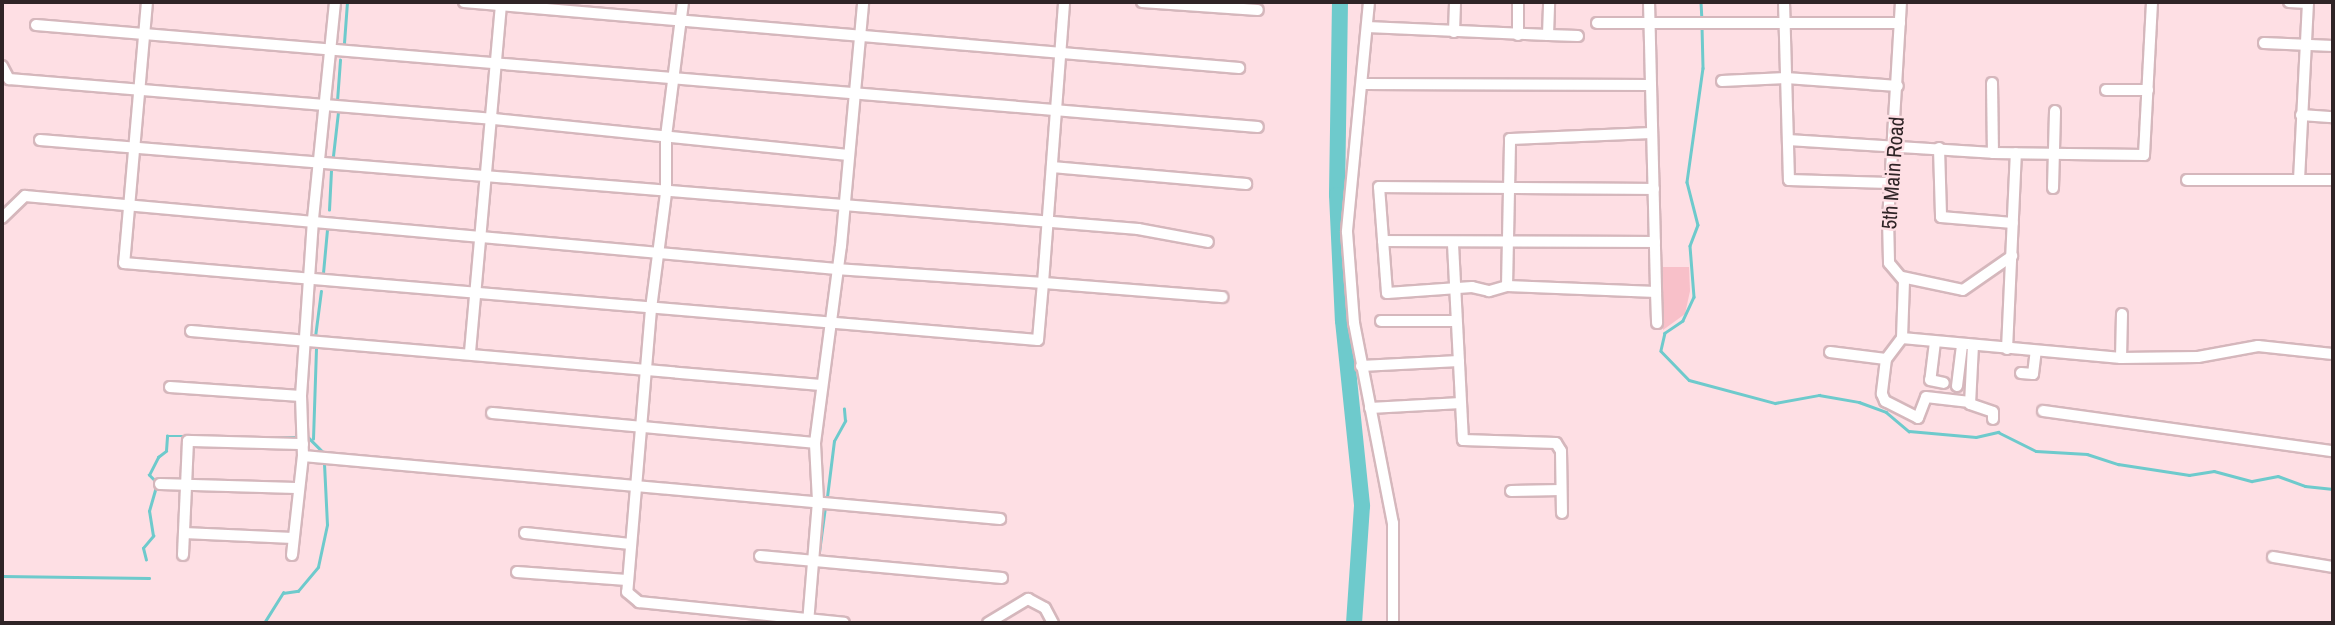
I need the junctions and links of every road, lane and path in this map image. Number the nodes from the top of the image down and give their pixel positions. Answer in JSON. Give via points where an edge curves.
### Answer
{"nodes":[{"id":1,"x":147,"y":2,"type":"edge"},
{"id":2,"x":335,"y":2,"type":"edge"},
{"id":3,"x":464,"y":2,"type":"edge"},
{"id":4,"x":624,"y":2,"type":"edge"},
{"id":5,"x":683,"y":2,"type":"edge"},
{"id":6,"x":863,"y":2,"type":"edge"},
{"id":7,"x":1064,"y":2,"type":"edge"},
{"id":8,"x":1142,"y":2,"type":"edge"},
{"id":9,"x":1369,"y":2,"type":"edge"},
{"id":10,"x":1455,"y":2,"type":"edge"},
{"id":11,"x":1518,"y":2,"type":"edge"},
{"id":12,"x":1549,"y":2,"type":"edge"},
{"id":13,"x":1649,"y":2,"type":"edge"},
{"id":14,"x":1784,"y":2,"type":"edge"},
{"id":15,"x":1902,"y":2,"type":"edge"},
{"id":16,"x":2152,"y":2,"type":"edge"},
{"id":17,"x":2289,"y":2,"type":"edge"},
{"id":18,"x":2308,"y":2,"type":"edge"},
{"id":19,"x":501,"y":4,"type":"edge"},
{"id":20,"x":1258,"y":10,"type":"dead end"},
{"id":21,"x":623,"y":15,"type":"junction"},
{"id":22,"x":682,"y":20,"type":"junction"},
{"id":23,"x":1784,"y":20,"type":"junction"},
{"id":24,"x":1649,"y":22,"type":"junction"},
{"id":25,"x":1597,"y":23,"type":"dead end"},
{"id":26,"x":1900,"y":23,"type":"junction"},
{"id":27,"x":36,"y":25,"type":"dead end"},
{"id":28,"x":1367,"y":27,"type":"junction"},
{"id":29,"x":1454,"y":32,"type":"junction"},
{"id":30,"x":144,"y":34,"type":"junction"},
{"id":31,"x":1518,"y":35,"type":"junction"},
{"id":32,"x":1548,"y":35,"type":"junction"},
{"id":33,"x":1578,"y":36,"type":"dead end"},
{"id":34,"x":860,"y":37,"type":"junction"},
{"id":35,"x":2264,"y":43,"type":"dead end"},
{"id":36,"x":2306,"y":45,"type":"junction"},
{"id":37,"x":2333,"y":46,"type":"edge"},
{"id":38,"x":331,"y":48,"type":"junction"},
{"id":39,"x":1062,"y":52,"type":"junction"},
{"id":40,"x":498,"y":62,"type":"junction"},
{"id":41,"x":2,"y":66,"type":"edge"},
{"id":42,"x":1239,"y":68,"type":"dead end"},
{"id":43,"x":675,"y":79,"type":"junction"},
{"id":44,"x":1786,"y":79,"type":"junction"},
{"id":45,"x":1722,"y":81,"type":"dead end"},
{"id":46,"x":1992,"y":83,"type":"dead end"},
{"id":47,"x":1364,"y":84,"type":"junction"},
{"id":48,"x":1651,"y":85,"type":"junction"},
{"id":49,"x":1898,"y":86,"type":"junction"},
{"id":50,"x":139,"y":90,"type":"junction"},
{"id":51,"x":2106,"y":90,"type":"dead end"},
{"id":52,"x":2148,"y":90,"type":"junction"},
{"id":53,"x":854,"y":94,"type":"junction"},
{"id":54,"x":325,"y":107,"type":"junction"},
{"id":55,"x":1055,"y":108,"type":"junction"},
{"id":56,"x":2055,"y":111,"type":"dead end"},
{"id":57,"x":2301,"y":115,"type":"junction"},
{"id":58,"x":2333,"y":117,"type":"edge"},
{"id":59,"x":494,"y":119,"type":"junction"},
{"id":60,"x":1258,"y":127,"type":"dead end"},
{"id":61,"x":1652,"y":133,"type":"junction"},
{"id":62,"x":666,"y":136,"type":"junction"},
{"id":63,"x":40,"y":139,"type":"dead end"},
{"id":64,"x":1788,"y":140,"type":"junction"},
{"id":65,"x":1895,"y":146,"type":"junction"},
{"id":66,"x":133,"y":147,"type":"junction"},
{"id":67,"x":1939,"y":148,"type":"junction"},
{"id":68,"x":1993,"y":153,"type":"junction"},
{"id":69,"x":2016,"y":153,"type":"junction"},
{"id":70,"x":2054,"y":154,"type":"junction"},
{"id":71,"x":848,"y":155,"type":"junction"},
{"id":72,"x":319,"y":164,"type":"junction"},
{"id":73,"x":1052,"y":167,"type":"junction"},
{"id":74,"x":488,"y":178,"type":"junction"},
{"id":75,"x":2187,"y":180,"type":"dead end"},
{"id":76,"x":2299,"y":180,"type":"junction"},
{"id":77,"x":2333,"y":180,"type":"edge"},
{"id":78,"x":1889,"y":183,"type":"junction"},
{"id":79,"x":1246,"y":184,"type":"dead end"},
{"id":80,"x":1508,"y":188,"type":"junction"},
{"id":81,"x":2053,"y":188,"type":"dead end"},
{"id":82,"x":1654,"y":189,"type":"junction"},
{"id":83,"x":666,"y":193,"type":"junction"},
{"id":84,"x":128,"y":206,"type":"junction"},
{"id":85,"x":843,"y":208,"type":"junction"},
{"id":86,"x":2,"y":218,"type":"edge"},
{"id":87,"x":313,"y":219,"type":"junction"},
{"id":88,"x":2013,"y":223,"type":"junction"},
{"id":89,"x":1048,"y":224,"type":"junction"},
{"id":90,"x":482,"y":237,"type":"junction"},
{"id":91,"x":1383,"y":241,"type":"junction"},
{"id":92,"x":1208,"y":242,"type":"dead end"},
{"id":93,"x":1509,"y":242,"type":"junction"},
{"id":94,"x":1655,"y":242,"type":"junction"},
{"id":95,"x":1453,"y":244,"type":"junction"},
{"id":96,"x":659,"y":251,"type":"junction"},
{"id":97,"x":2012,"y":256,"type":"junction"},
{"id":98,"x":837,"y":269,"type":"junction"},
{"id":99,"x":1902,"y":277,"type":"junction"},
{"id":100,"x":310,"y":282,"type":"junction"},
{"id":101,"x":1043,"y":283,"type":"junction"},
{"id":102,"x":1507,"y":286,"type":"junction"},
{"id":103,"x":1454,"y":289,"type":"junction"},
{"id":104,"x":474,"y":292,"type":"junction"},
{"id":105,"x":1656,"y":292,"type":"junction"},
{"id":106,"x":1222,"y":297,"type":"dead end"},
{"id":107,"x":651,"y":309,"type":"junction"},
{"id":108,"x":2122,"y":314,"type":"dead end"},
{"id":109,"x":1381,"y":321,"type":"dead end"},
{"id":110,"x":1455,"y":321,"type":"junction"},
{"id":111,"x":1657,"y":323,"type":"dead end"},
{"id":112,"x":831,"y":326,"type":"junction"},
{"id":113,"x":191,"y":331,"type":"dead end"},
{"id":114,"x":1902,"y":338,"type":"junction"},
{"id":115,"x":306,"y":340,"type":"junction"},
{"id":116,"x":1935,"y":342,"type":"junction"},
{"id":117,"x":1967,"y":345,"type":"junction"},
{"id":118,"x":2007,"y":349,"type":"junction"},
{"id":119,"x":2035,"y":351,"type":"junction"},
{"id":120,"x":470,"y":352,"type":"junction"},
{"id":121,"x":1830,"y":352,"type":"dead end"},
{"id":122,"x":2333,"y":354,"type":"edge"},
{"id":123,"x":2121,"y":358,"type":"junction"},
{"id":124,"x":1886,"y":359,"type":"junction"},
{"id":125,"x":1459,"y":361,"type":"junction"},
{"id":126,"x":1361,"y":366,"type":"junction"},
{"id":127,"x":645,"y":370,"type":"junction"},
{"id":128,"x":2021,"y":373,"type":"dead end"},
{"id":129,"x":1944,"y":383,"type":"dead end"},
{"id":130,"x":821,"y":385,"type":"junction"},
{"id":131,"x":1957,"y":386,"type":"dead end"},
{"id":132,"x":170,"y":387,"type":"dead end"},
{"id":133,"x":301,"y":396,"type":"junction"},
{"id":134,"x":1970,"y":402,"type":"junction"},
{"id":135,"x":1461,"y":403,"type":"junction"},
{"id":136,"x":1370,"y":408,"type":"junction"},
{"id":137,"x":2043,"y":411,"type":"dead end"},
{"id":138,"x":492,"y":413,"type":"dead end"},
{"id":139,"x":1993,"y":419,"type":"dead end"},
{"id":140,"x":640,"y":426,"type":"junction"},
{"id":141,"x":815,"y":443,"type":"junction"},
{"id":142,"x":303,"y":444,"type":"junction"},
{"id":143,"x":2333,"y":451,"type":"edge"},
{"id":144,"x":303,"y":456,"type":"junction"},
{"id":145,"x":160,"y":484,"type":"dead end"},
{"id":146,"x":186,"y":485,"type":"junction"},
{"id":147,"x":296,"y":488,"type":"junction"},
{"id":148,"x":635,"y":488,"type":"junction"},
{"id":149,"x":1561,"y":490,"type":"junction"},
{"id":150,"x":1511,"y":491,"type":"dead end"},
{"id":151,"x":818,"y":501,"type":"junction"},
{"id":152,"x":1562,"y":513,"type":"dead end"},
{"id":153,"x":1000,"y":519,"type":"dead end"},
{"id":154,"x":184,"y":533,"type":"junction"},
{"id":155,"x":526,"y":533,"type":"dead end"},
{"id":156,"x":293,"y":538,"type":"junction"},
{"id":157,"x":630,"y":544,"type":"junction"},
{"id":158,"x":184,"y":555,"type":"dead end"},
{"id":159,"x":292,"y":555,"type":"dead end"},
{"id":160,"x":761,"y":556,"type":"dead end"},
{"id":161,"x":2273,"y":557,"type":"dead end"},
{"id":162,"x":812,"y":561,"type":"junction"},
{"id":163,"x":2333,"y":566,"type":"edge"},
{"id":164,"x":517,"y":572,"type":"dead end"},
{"id":165,"x":1002,"y":578,"type":"dead end"},
{"id":166,"x":626,"y":580,"type":"junction"},
{"id":167,"x":808,"y":622,"type":"edge"},
{"id":168,"x":844,"y":623,"type":"edge"},
{"id":169,"x":988,"y":623,"type":"edge"},
{"id":170,"x":1053,"y":623,"type":"edge"},
{"id":171,"x":1393,"y":623,"type":"edge"}],
"edges":[{"from":1,"to":30,"type":"street"},
{"from":2,"to":38,"type":"street"},
{"from":3,"to":19,"type":"street"},
{"from":4,"to":21,"type":"street"},
{"from":5,"to":22,"type":"street"},
{"from":6,"to":34,"type":"street"},
{"from":7,"to":39,"type":"street"},
{"from":8,"to":20,"type":"street"},
{"from":9,"to":28,"type":"street"},
{"from":10,"to":29,"type":"street"},
{"from":11,"to":31,"type":"street"},
{"from":12,"to":32,"type":"street"},
{"from":13,"to":24,"type":"street"},
{"from":14,"to":23,"type":"street"},
{"from":15,"to":26,"type":"street","name":"5th Main Road"},
{"from":16,"to":52,"type":"street"},
{"from":17,"to":18,"type":"street"},
{"from":18,"to":36,"type":"street"},
{"from":19,"to":21,"type":"street"},
{"from":19,"to":40,"type":"street"},
{"from":21,"to":22,"type":"street"},
{"from":22,"to":34,"type":"street"},
{"from":22,"to":43,"type":"street"},
{"from":23,"to":24,"type":"street"},
{"from":23,"to":26,"type":"street"},
{"from":23,"to":44,"type":"street"},
{"from":24,"to":25,"type":"street"},
{"from":24,"to":48,"type":"street"},
{"from":26,"to":49,"type":"street","name":"5th Main Road"},
{"from":27,"to":30,"type":"street"},
{"from":28,"to":29,"type":"street"},
{"from":28,"to":47,"type":"street"},
{"from":29,"to":31,"type":"street"},
{"from":30,"to":38,"type":"street"},
{"from":30,"to":50,"type":"street"},
{"from":31,"to":32,"type":"street"},
{"from":32,"to":33,"type":"street"},
{"from":34,"to":39,"type":"street"},
{"from":34,"to":53,"type":"street"},
{"from":35,"to":36,"type":"street"},
{"from":36,"to":37,"type":"street"},
{"from":36,"to":57,"type":"street"},
{"from":38,"to":40,"type":"street"},
{"from":38,"to":54,"type":"street"},
{"from":39,"to":42,"type":"street"},
{"from":39,"to":55,"type":"street"},
{"from":40,"to":43,"type":"street"},
{"from":40,"to":59,"type":"street"},
{"from":41,"to":50,"type":"street","via":[[9,79]]},
{"from":43,"to":53,"type":"street"},
{"from":43,"to":62,"type":"street"},
{"from":44,"to":45,"type":"street"},
{"from":44,"to":49,"type":"street"},
{"from":44,"to":64,"type":"street"},
{"from":46,"to":68,"type":"street"},
{"from":47,"to":48,"type":"street"},
{"from":47,"to":126,"type":"street","via":[[1347,232]]},
{"from":48,"to":61,"type":"street"},
{"from":49,"to":65,"type":"street","name":"5th Main Road"},
{"from":50,"to":54,"type":"street"},
{"from":50,"to":66,"type":"street"},
{"from":51,"to":52,"type":"street"},
{"from":52,"to":70,"type":"street","via":[[2144,155]]},
{"from":53,"to":55,"type":"street"},
{"from":53,"to":71,"type":"street"},
{"from":54,"to":59,"type":"street"},
{"from":54,"to":72,"type":"street"},
{"from":55,"to":60,"type":"street"},
{"from":55,"to":73,"type":"street"},
{"from":56,"to":70,"type":"street"},
{"from":57,"to":58,"type":"street"},
{"from":57,"to":76,"type":"street"},
{"from":59,"to":62,"type":"street"},
{"from":59,"to":74,"type":"street"},
{"from":61,"to":80,"type":"street","via":[[1516,136],[1508,146]]},
{"from":61,"to":82,"type":"street"},
{"from":62,"to":71,"type":"street"},
{"from":62,"to":83,"type":"street"},
{"from":63,"to":66,"type":"street"},
{"from":64,"to":65,"type":"street"},
{"from":64,"to":78,"type":"street","via":[[1789,180]]},
{"from":65,"to":67,"type":"street"},
{"from":65,"to":78,"type":"street","name":"5th Main Road"},
{"from":66,"to":72,"type":"street"},
{"from":66,"to":84,"type":"street"},
{"from":67,"to":68,"type":"street"},
{"from":67,"to":88,"type":"street","via":[[1941,217]]},
{"from":68,"to":69,"type":"street"},
{"from":69,"to":70,"type":"street"},
{"from":69,"to":88,"type":"street"},
{"from":70,"to":81,"type":"street"},
{"from":71,"to":85,"type":"street"},
{"from":72,"to":74,"type":"street"},
{"from":72,"to":87,"type":"street"},
{"from":73,"to":79,"type":"street"},
{"from":73,"to":89,"type":"street"},
{"from":74,"to":83,"type":"street"},
{"from":74,"to":90,"type":"street"},
{"from":75,"to":76,"type":"street"},
{"from":76,"to":77,"type":"street"},
{"from":78,"to":99,"type":"street","name":"5th Main Road","via":[[1889,263]]},
{"from":80,"to":82,"type":"street"},
{"from":80,"to":91,"type":"street","via":[[1379,187]]},
{"from":80,"to":93,"type":"street"},
{"from":82,"to":94,"type":"street"},
{"from":83,"to":85,"type":"street"},
{"from":83,"to":96,"type":"street"},
{"from":84,"to":86,"type":"street","via":[[24,196]]},
{"from":84,"to":87,"type":"street"},
{"from":84,"to":100,"type":"street","via":[[124,263]]},
{"from":85,"to":89,"type":"street"},
{"from":85,"to":98,"type":"street"},
{"from":87,"to":90,"type":"street"},
{"from":87,"to":100,"type":"street"},
{"from":88,"to":97,"type":"street"},
{"from":89,"to":92,"type":"street","via":[[1138,229]]},
{"from":89,"to":101,"type":"street"},
{"from":90,"to":96,"type":"street"},
{"from":90,"to":104,"type":"street"},
{"from":91,"to":95,"type":"street"},
{"from":91,"to":103,"type":"street","via":[[1387,293]]},
{"from":93,"to":94,"type":"street"},
{"from":93,"to":95,"type":"street"},
{"from":93,"to":102,"type":"street"},
{"from":94,"to":105,"type":"street"},
{"from":95,"to":103,"type":"street"},
{"from":96,"to":98,"type":"street"},
{"from":96,"to":107,"type":"street"},
{"from":97,"to":99,"type":"street","via":[[1963,290]]},
{"from":97,"to":118,"type":"street"},
{"from":98,"to":101,"type":"street"},
{"from":98,"to":112,"type":"street"},
{"from":99,"to":114,"type":"street","name":"5th Main Road"},
{"from":100,"to":104,"type":"street"},
{"from":100,"to":115,"type":"street"},
{"from":101,"to":106,"type":"street"},
{"from":101,"to":112,"type":"street","via":[[1038,340]]},
{"from":102,"to":103,"type":"street","via":[[1489,291]]},
{"from":102,"to":105,"type":"street"},
{"from":103,"to":110,"type":"street"},
{"from":104,"to":107,"type":"street"},
{"from":104,"to":120,"type":"street"},
{"from":105,"to":111,"type":"street"},
{"from":107,"to":112,"type":"street"},
{"from":107,"to":127,"type":"street"},
{"from":108,"to":123,"type":"street"},
{"from":109,"to":110,"type":"street"},
{"from":110,"to":125,"type":"street"},
{"from":112,"to":130,"type":"street"},
{"from":113,"to":115,"type":"street"},
{"from":114,"to":116,"type":"street"},
{"from":114,"to":124,"type":"street"},
{"from":115,"to":120,"type":"street"},
{"from":115,"to":133,"type":"street"},
{"from":116,"to":117,"type":"street"},
{"from":116,"to":129,"type":"street","via":[[1930,380]]},
{"from":117,"to":118,"type":"street"},
{"from":117,"to":131,"type":"street"},
{"from":117,"to":134,"type":"street","via":[[1974,387]]},
{"from":118,"to":119,"type":"street"},
{"from":119,"to":123,"type":"street"},
{"from":119,"to":128,"type":"street","via":[[2032,373]]},
{"from":120,"to":127,"type":"street"},
{"from":121,"to":124,"type":"street"},
{"from":122,"to":123,"type":"street","via":[[2258,346],[2199,357]]},
{"from":124,"to":134,"type":"street","via":[[1885,401],[1914,417],[1922,413],[1926,397]]},
{"from":125,"to":126,"type":"street"},
{"from":125,"to":135,"type":"street"},
{"from":126,"to":136,"type":"street"},
{"from":127,"to":130,"type":"street"},
{"from":127,"to":140,"type":"street"},
{"from":130,"to":141,"type":"street"},
{"from":132,"to":133,"type":"street"},
{"from":133,"to":142,"type":"street"},
{"from":134,"to":139,"type":"street","via":[[1993,412]]},
{"from":135,"to":136,"type":"street"},
{"from":135,"to":149,"type":"street","via":[[1466,443],[1556,443],[1561,451]]},
{"from":136,"to":171,"type":"street","via":[[1393,523]]},
{"from":137,"to":143,"type":"street"},
{"from":138,"to":140,"type":"street"},
{"from":140,"to":141,"type":"street"},
{"from":140,"to":148,"type":"street"},
{"from":141,"to":151,"type":"street"},
{"from":142,"to":144,"type":"street"},
{"from":142,"to":146,"type":"street","via":[[191,438]]},
{"from":144,"to":147,"type":"street"},
{"from":144,"to":148,"type":"street"},
{"from":145,"to":146,"type":"street"},
{"from":146,"to":147,"type":"street"},
{"from":146,"to":154,"type":"street"},
{"from":147,"to":156,"type":"street"},
{"from":148,"to":151,"type":"street"},
{"from":148,"to":157,"type":"street"},
{"from":149,"to":150,"type":"street"},
{"from":149,"to":152,"type":"street"},
{"from":151,"to":153,"type":"street"},
{"from":151,"to":162,"type":"street"},
{"from":154,"to":156,"type":"street"},
{"from":154,"to":158,"type":"street"},
{"from":155,"to":157,"type":"street"},
{"from":156,"to":159,"type":"street"},
{"from":157,"to":166,"type":"street"},
{"from":160,"to":162,"type":"street"},
{"from":161,"to":163,"type":"street"},
{"from":162,"to":165,"type":"street"},
{"from":162,"to":167,"type":"street"},
{"from":164,"to":166,"type":"street"},
{"from":166,"to":167,"type":"street","via":[[627,592],[639,602]]},
{"from":167,"to":168,"type":"street"},
{"from":169,"to":170,"type":"street","via":[[1028,599],[1045,608]]}]}
